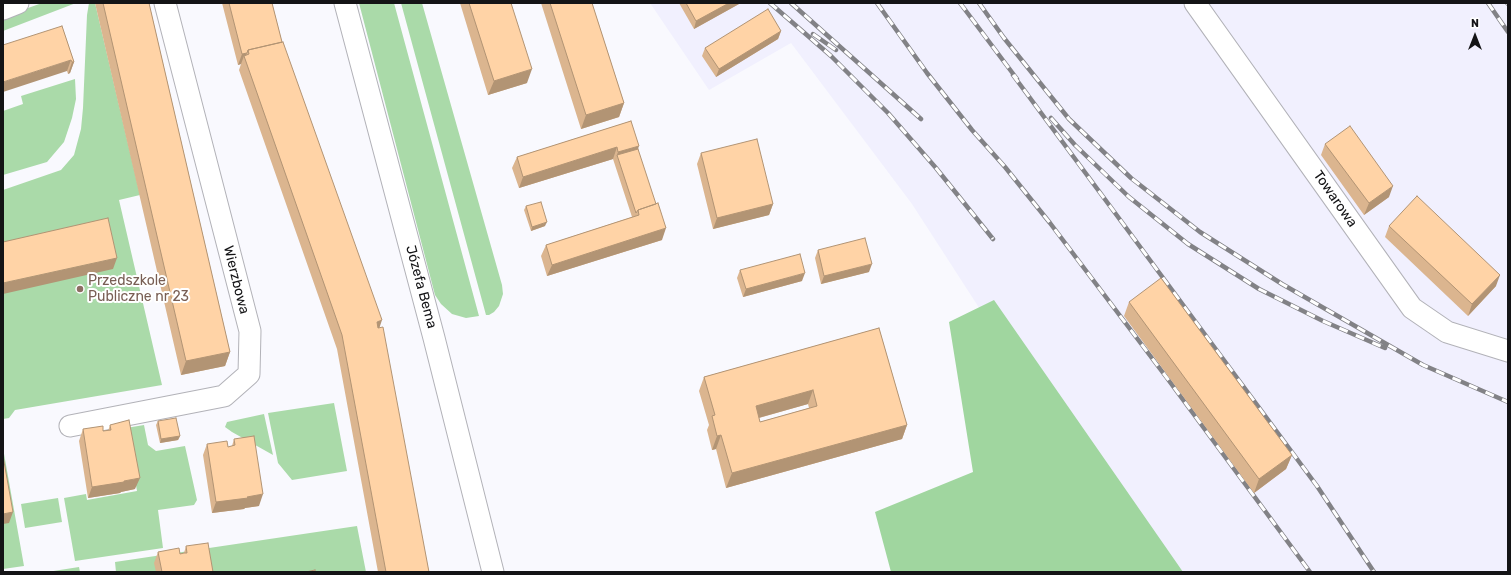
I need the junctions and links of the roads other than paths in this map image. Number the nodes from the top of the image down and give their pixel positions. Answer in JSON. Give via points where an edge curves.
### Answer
{"nodes":[{"id":1,"x":18,"y":3,"type":"edge"},
{"id":2,"x":166,"y":3,"type":"edge"},
{"id":3,"x":345,"y":3,"type":"edge"},
{"id":4,"x":1195,"y":3,"type":"edge"},
{"id":5,"x":3,"y":9,"type":"edge"},
{"id":6,"x":1508,"y":351,"type":"edge"},
{"id":7,"x":70,"y":426,"type":"dead end"},
{"id":8,"x":493,"y":572,"type":"edge"}],
"edges":[{"from":1,"to":5,"type":"street"},
{"from":2,"to":7,"type":"street","name":"Wierzbowa","via":[[250,331],[249,374],[224,396]]},
{"from":3,"to":8,"type":"street","name":"Józefa Bema"},
{"from":4,"to":6,"type":"street","name":"Towarowa","via":[[1412,308],[1447,332]]}]}
